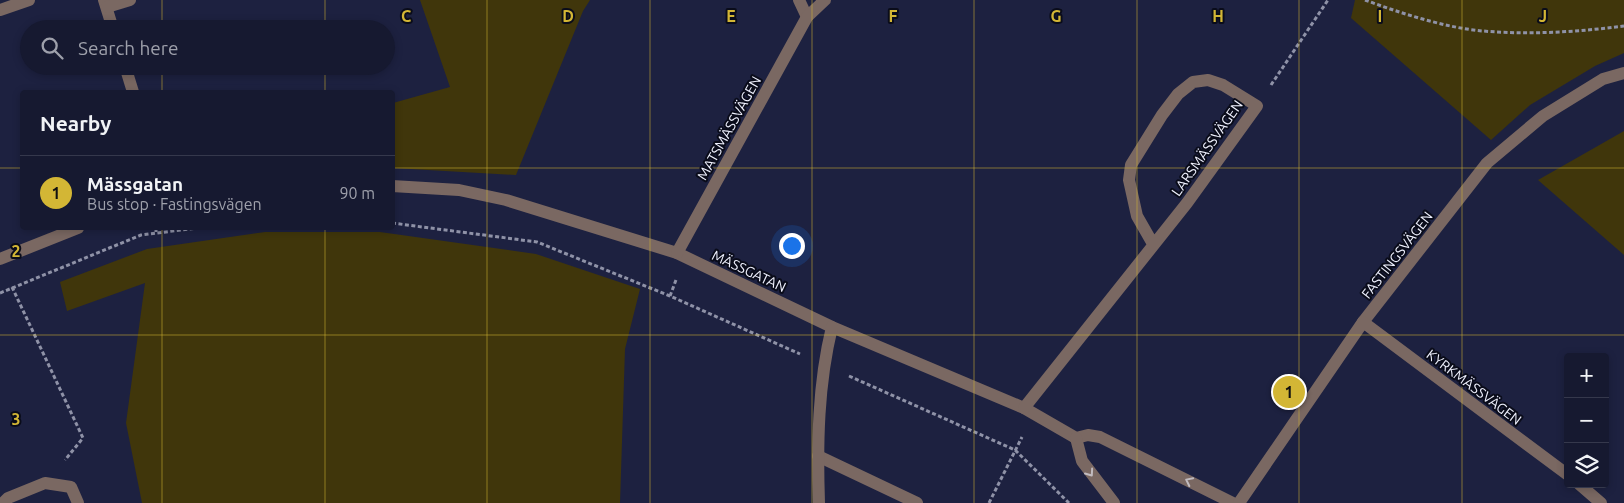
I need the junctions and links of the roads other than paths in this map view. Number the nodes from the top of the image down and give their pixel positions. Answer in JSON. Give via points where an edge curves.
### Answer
{"nodes":[{"id":1,"x":29,"y":0,"type":"edge"},
{"id":2,"x":130,"y":0,"type":"edge"},
{"id":3,"x":799,"y":0,"type":"edge"},
{"id":4,"x":825,"y":0,"type":"edge"},
{"id":5,"x":105,"y":4,"type":"edge"},
{"id":6,"x":0,"y":10,"type":"edge"},
{"id":7,"x":808,"y":17,"type":"junction"},
{"id":8,"x":110,"y":20,"type":"edge"},
{"id":9,"x":1624,"y":73,"type":"edge"},
{"id":10,"x":128,"y":75,"type":"edge"},
{"id":11,"x":132,"y":90,"type":"edge"},
{"id":12,"x":395,"y":186,"type":"edge"},
{"id":13,"x":73,"y":230,"type":"edge"},
{"id":14,"x":1153,"y":244,"type":"junction"},
{"id":15,"x":677,"y":253,"type":"junction"},
{"id":16,"x":0,"y":259,"type":"edge"},
{"id":17,"x":1363,"y":322,"type":"junction"},
{"id":18,"x":832,"y":326,"type":"junction"},
{"id":19,"x":1030,"y":411,"type":"junction"},
{"id":20,"x":1076,"y":438,"type":"junction"},
{"id":21,"x":818,"y":456,"type":"junction"},
{"id":22,"x":1564,"y":472,"type":"edge"},
{"id":23,"x":1584,"y":488,"type":"edge"},
{"id":24,"x":3,"y":503,"type":"edge"},
{"id":25,"x":78,"y":503,"type":"edge"},
{"id":26,"x":819,"y":503,"type":"edge"},
{"id":27,"x":917,"y":503,"type":"edge"},
{"id":28,"x":1114,"y":503,"type":"edge"},
{"id":29,"x":1233,"y":503,"type":"edge"},
{"id":30,"x":1239,"y":503,"type":"edge"},
{"id":31,"x":1601,"y":503,"type":"edge"}],
"edges":[{"from":1,"to":6,"type":"street"},
{"from":2,"to":5,"type":"street"},
{"from":3,"to":7,"type":"street"},
{"from":4,"to":7,"type":"street","name":"MATSMÄSSVÄGEN"},
{"from":5,"to":8,"type":"street"},
{"from":7,"to":15,"type":"street","name":"MATSMÄSSVÄGEN"},
{"from":9,"to":17,"type":"street","name":"FASTINGSVÄGEN","via":[[1603,79],[1543,116],[1487,163]]},
{"from":10,"to":11,"type":"street"},
{"from":12,"to":15,"type":"street","name":"MÄSSGATAN","via":[[459,190],[506,200]]},
{"from":13,"to":16,"type":"street"},
{"from":14,"to":14,"type":"street","name":"LARSMÄSSVÄGEN","via":[[1257,106],[1223,85],[1208,80],[1193,82],[1178,94],[1131,165],[1129,180],[1137,216]]},
{"from":14,"to":19,"type":"street","name":"LARSMÄSSVÄGEN"},
{"from":15,"to":18,"type":"street","name":"MÄSSGATAN"},
{"from":17,"to":22,"type":"street","name":"KYRKMÄSSVÄGEN"},
{"from":17,"to":30,"type":"street","name":"FASTINGSVÄGEN"},
{"from":18,"to":19,"type":"street","name":"MÄSSGATAN"},
{"from":18,"to":21,"type":"street","via":[[823,364]]},
{"from":19,"to":20,"type":"street","name":"MÄSSGATAN"},
{"from":20,"to":28,"type":"street","one_way":true,"via":[[1082,461]]},
{"from":29,"to":20,"type":"street","one_way":true,"via":[[1100,437]]},
{"from":21,"to":26,"type":"street"},
{"from":21,"to":27,"type":"street"},
{"from":23,"to":31,"type":"street"},
{"from":24,"to":25,"type":"street","via":[[45,483],[71,487]]}]}
